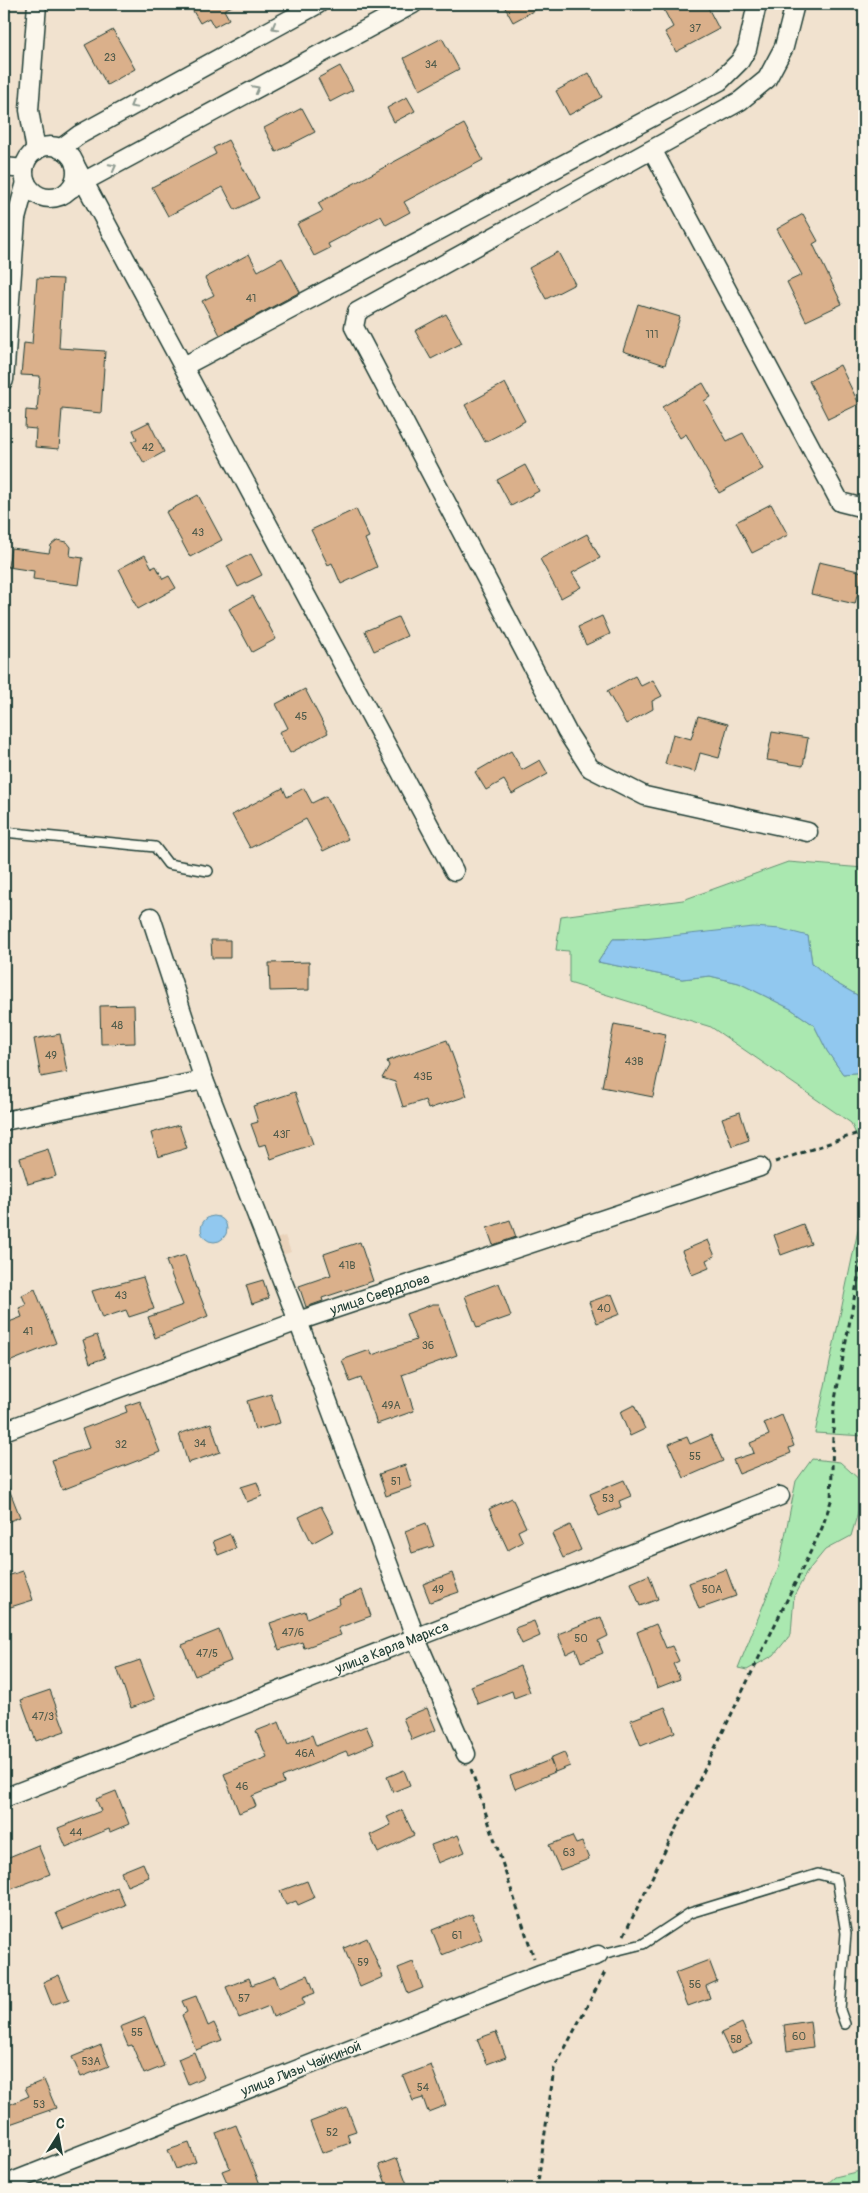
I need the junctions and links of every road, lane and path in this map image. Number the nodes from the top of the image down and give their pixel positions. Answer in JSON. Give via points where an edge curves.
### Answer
{"nodes":[{"id":1,"x":36,"y":4,"type":"edge"},
{"id":2,"x":318,"y":4,"type":"edge"},
{"id":3,"x":413,"y":4,"type":"edge"},
{"id":4,"x":757,"y":4,"type":"edge"},
{"id":5,"x":795,"y":4,"type":"edge"},
{"id":6,"x":60,"y":148,"type":"junction"},
{"id":7,"x":653,"y":150,"type":"junction"},
{"id":8,"x":36,"y":151,"type":"junction"},
{"id":9,"x":4,"y":167,"type":"edge"},
{"id":10,"x":25,"y":175,"type":"junction"},
{"id":11,"x":77,"y":186,"type":"junction"},
{"id":12,"x":54,"y":198,"type":"junction"},
{"id":13,"x":10,"y":218,"type":"edge"},
{"id":14,"x":184,"y":366,"type":"junction"},
{"id":15,"x":4,"y":380,"type":"edge"},
{"id":16,"x":864,"y":508,"type":"edge"},
{"id":17,"x":4,"y":832,"type":"edge"},
{"id":18,"x":808,"y":832,"type":"dead end"},
{"id":19,"x":208,"y":871,"type":"dead end"},
{"id":20,"x":454,"y":871,"type":"dead end"},
{"id":21,"x":151,"y":917,"type":"dead end"},
{"id":22,"x":204,"y":1080,"type":"junction"},
{"id":23,"x":4,"y":1120,"type":"edge"},
{"id":24,"x":864,"y":1131,"type":"edge"},
{"id":25,"x":760,"y":1167,"type":"joint"},
{"id":26,"x":864,"y":1246,"type":"edge"},
{"id":27,"x":298,"y":1321,"type":"junction"},
{"id":28,"x":4,"y":1432,"type":"edge"},
{"id":29,"x":780,"y":1496,"type":"dead end"},
{"id":30,"x":416,"y":1639,"type":"junction"},
{"id":31,"x":466,"y":1754,"type":"joint"},
{"id":32,"x":4,"y":1798,"type":"edge"},
{"id":33,"x":617,"y":1949,"type":"junction"},
{"id":34,"x":598,"y":1955,"type":"joint"},
{"id":35,"x":540,"y":1974,"type":"junction"},
{"id":36,"x":845,"y":2024,"type":"dead end"},
{"id":37,"x":4,"y":2185,"type":"edge"},
{"id":38,"x":536,"y":2189,"type":"edge"}],
"edges":[{"from":1,"to":8,"type":"street","via":[[29,110]]},
{"from":2,"to":6,"type":"street","one_way":true},
{"from":11,"to":3,"type":"street","one_way":true},
{"from":4,"to":14,"type":"street","via":[[747,49],[720,81]]},
{"from":5,"to":7,"type":"street","via":[[784,47],[767,79],[740,101]]},
{"from":6,"to":8,"type":"street"},
{"from":6,"to":11,"type":"street","via":[[72,158]]},
{"from":7,"to":16,"type":"street","via":[[840,502]]},
{"from":7,"to":18,"type":"street","via":[[357,312],[354,327],[567,732],[590,768],[645,796]]},
{"from":8,"to":10,"type":"street","via":[[30,156]]},
{"from":9,"to":10,"type":"street"},
{"from":10,"to":12,"type":"street","via":[[37,195]]},
{"from":10,"to":13,"type":"street"},
{"from":11,"to":12,"type":"street"},
{"from":11,"to":14,"type":"street"},
{"from":12,"to":13,"type":"street"},
{"from":13,"to":15,"type":"street"},
{"from":14,"to":20,"type":"street"},
{"from":17,"to":19,"type":"lane","via":[[155,846],[168,864]]},
{"from":21,"to":22,"type":"street"},
{"from":22,"to":23,"type":"street"},
{"from":22,"to":27,"type":"street"},
{"from":24,"to":25,"type":"path"},
{"from":25,"to":27,"type":"street","name":"улица Свердлова"},
{"from":26,"to":33,"type":"path","via":[[834,1405],[831,1501],[822,1528]]},
{"from":27,"to":28,"type":"street","name":"улица Свердлова"},
{"from":27,"to":30,"type":"street"},
{"from":29,"to":30,"type":"street","name":"улица Карла Маркса"},
{"from":30,"to":31,"type":"street"},
{"from":30,"to":32,"type":"street","name":"улица Карла Маркса"},
{"from":31,"to":35,"type":"path"},
{"from":33,"to":34,"type":"lane"},
{"from":33,"to":36,"type":"lane","via":[[643,1944],[690,1913],[818,1874],[837,1879],[846,1933],[840,2010]]},
{"from":33,"to":38,"type":"path","via":[[554,2069]]},
{"from":34,"to":35,"type":"street","name":"улица Лизы Чайкиной"},
{"from":35,"to":37,"type":"street","name":"улица Лизы Чайкиной"}]}
